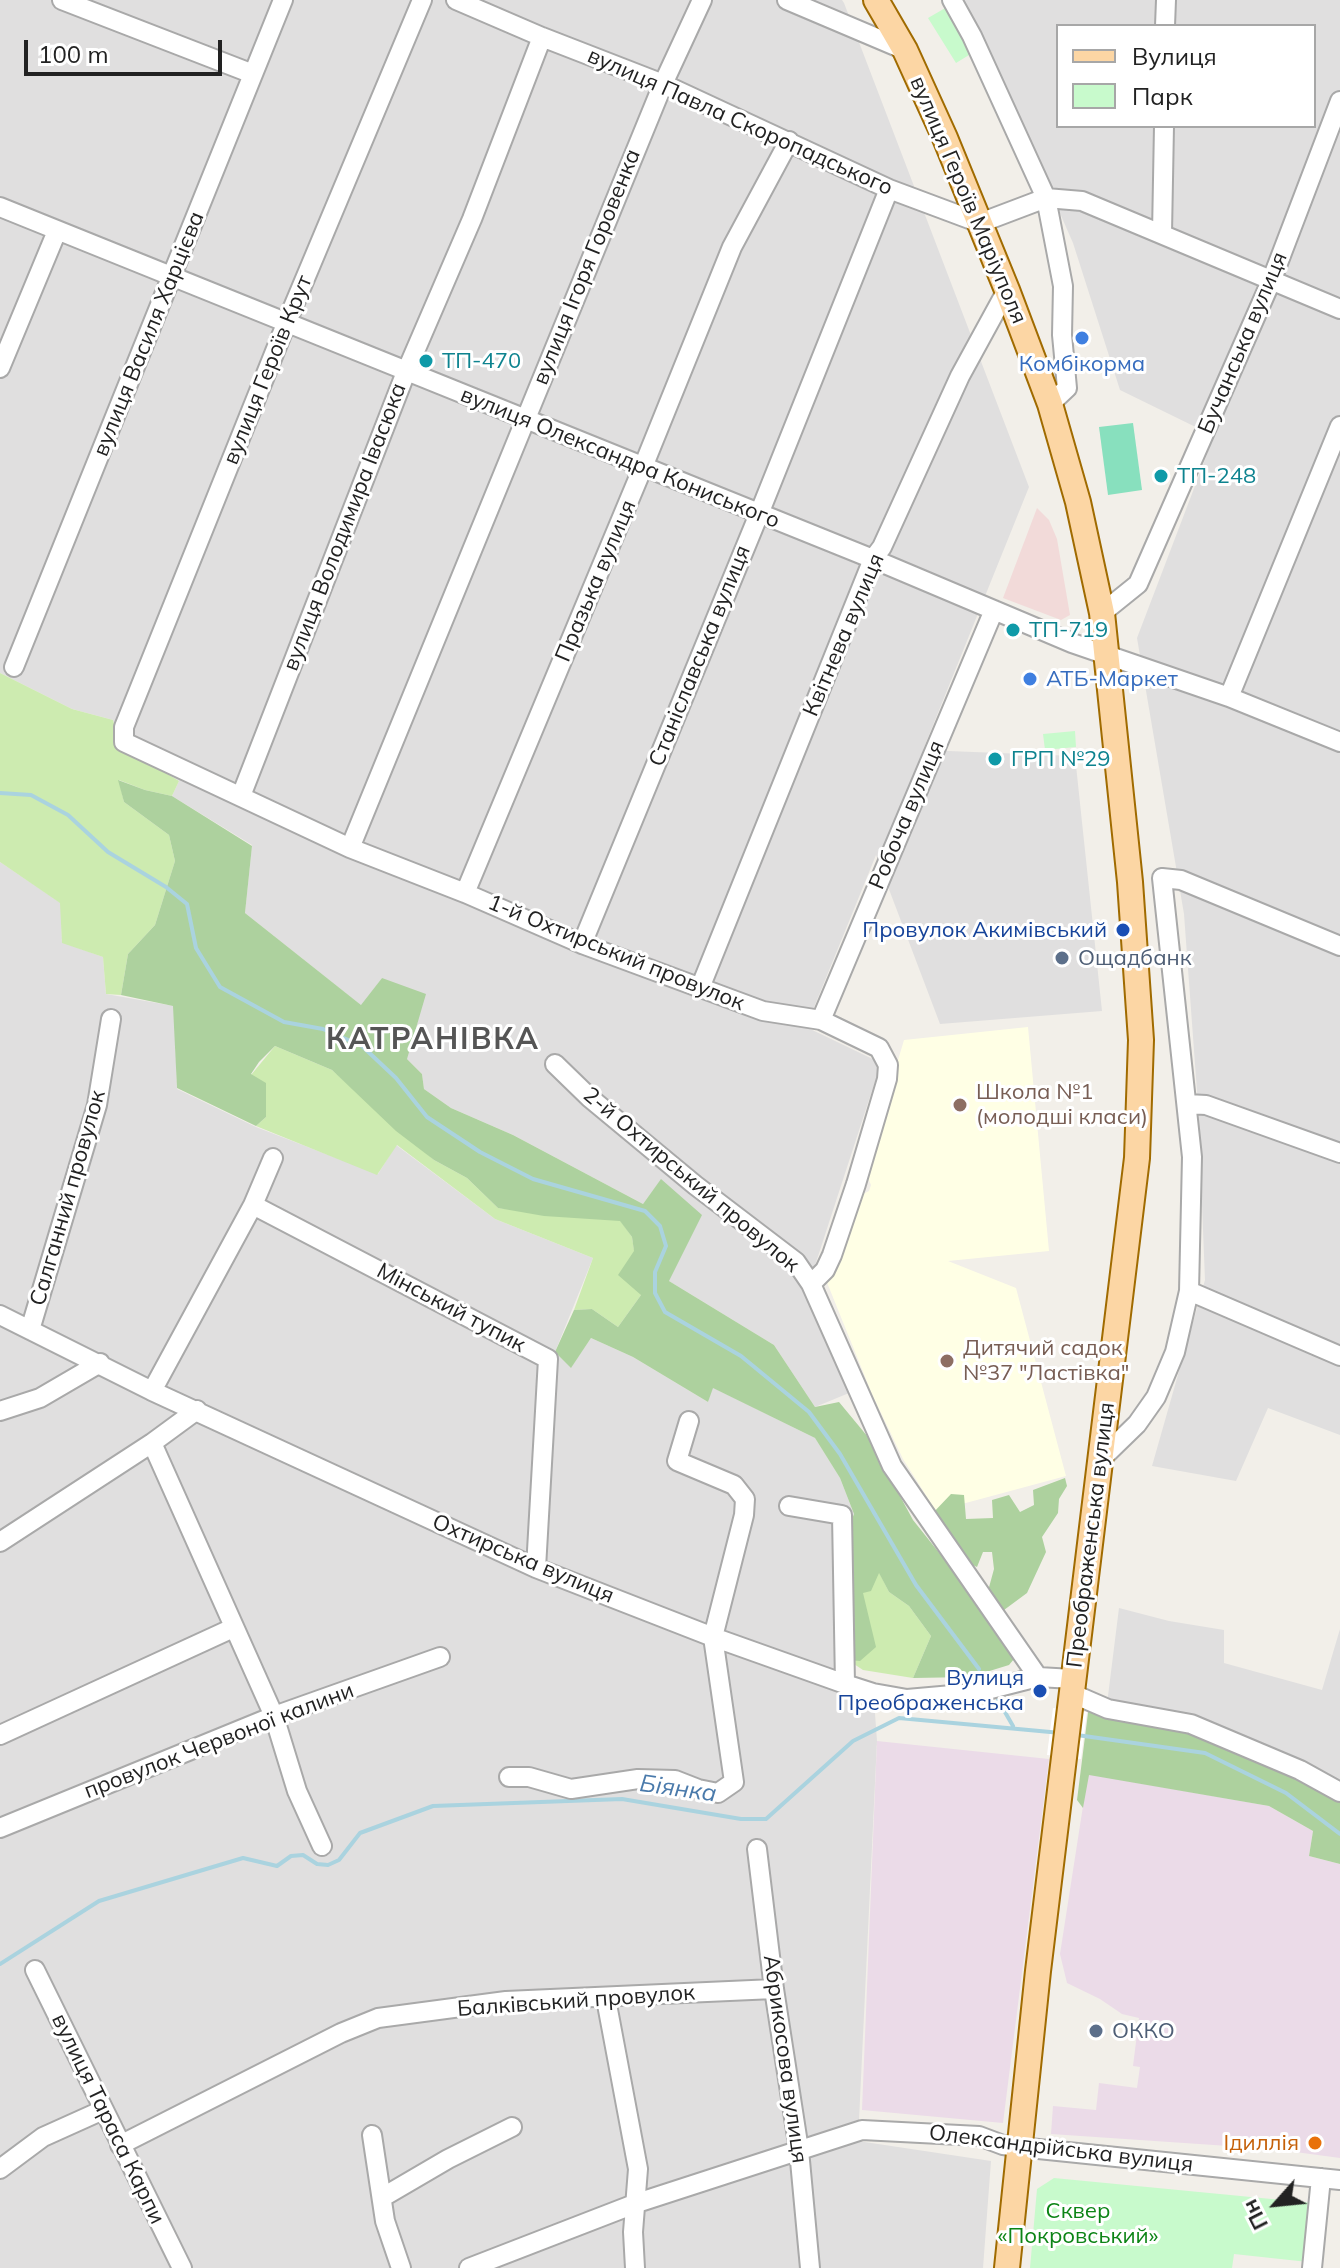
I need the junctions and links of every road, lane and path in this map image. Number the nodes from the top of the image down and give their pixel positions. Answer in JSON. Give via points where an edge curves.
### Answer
{"nodes":[{"id":1,"x":62,"y":0,"type":"edge"},
{"id":2,"x":283,"y":0,"type":"edge"},
{"id":3,"x":422,"y":0,"type":"edge"},
{"id":4,"x":456,"y":0,"type":"edge"},
{"id":5,"x":702,"y":0,"type":"edge"},
{"id":6,"x":787,"y":0,"type":"edge"},
{"id":7,"x":876,"y":0,"type":"edge"},
{"id":8,"x":952,"y":0,"type":"edge"},
{"id":9,"x":1166,"y":0,"type":"edge"},
{"id":10,"x":1165,"y":24,"type":"edge"},
{"id":11,"x":542,"y":37,"type":"junction"},
{"id":12,"x":905,"y":50,"type":"junction"},
{"id":13,"x":253,"y":74,"type":"junction"},
{"id":14,"x":663,"y":84,"type":"junction"},
{"id":15,"x":1340,"y":101,"type":"edge"},
{"id":16,"x":1164,"y":128,"type":"edge"},
{"id":17,"x":789,"y":141,"type":"junction"},
{"id":18,"x":889,"y":189,"type":"junction"},
{"id":19,"x":1046,"y":198,"type":"junction"},
{"id":20,"x":0,"y":207,"type":"edge"},
{"id":21,"x":980,"y":223,"type":"junction"},
{"id":22,"x":57,"y":231,"type":"junction"},
{"id":23,"x":1162,"y":233,"type":"junction"},
{"id":24,"x":173,"y":276,"type":"junction"},
{"id":25,"x":1272,"y":279,"type":"junction"},
{"id":26,"x":1007,"y":290,"type":"junction"},
{"id":27,"x":1340,"y":309,"type":"edge"},
{"id":28,"x":286,"y":324,"type":"junction"},
{"id":29,"x":0,"y":368,"type":"edge"},
{"id":30,"x":406,"y":372,"type":"junction"},
{"id":31,"x":1050,"y":404,"type":"junction"},
{"id":32,"x":524,"y":420,"type":"junction"},
{"id":33,"x":1340,"y":426,"type":"edge"},
{"id":34,"x":643,"y":467,"type":"junction"},
{"id":35,"x":759,"y":514,"type":"junction"},
{"id":36,"x":873,"y":559,"type":"junction"},
{"id":37,"x":994,"y":610,"type":"junction"},
{"id":38,"x":1102,"y":613,"type":"junction"},
{"id":39,"x":1107,"y":657,"type":"junction"},
{"id":40,"x":14,"y":667,"type":"dead end"},
{"id":41,"x":1229,"y":697,"type":"junction"},
{"id":42,"x":1339,"y":740,"type":"edge"},
{"id":43,"x":124,"y":742,"type":"joint"},
{"id":44,"x":241,"y":796,"type":"junction"},
{"id":45,"x":350,"y":848,"type":"junction"},
{"id":46,"x":465,"y":893,"type":"junction"},
{"id":47,"x":582,"y":944,"type":"junction"},
{"id":48,"x":1340,"y":946,"type":"edge"},
{"id":49,"x":700,"y":988,"type":"junction"},
{"id":50,"x":111,"y":1019,"type":"dead end"},
{"id":51,"x":821,"y":1020,"type":"junction"},
{"id":52,"x":555,"y":1064,"type":"dead end"},
{"id":53,"x":1187,"y":1104,"type":"junction"},
{"id":54,"x":1340,"y":1153,"type":"edge"},
{"id":55,"x":273,"y":1158,"type":"dead end"},
{"id":56,"x":253,"y":1205,"type":"junction"},
{"id":57,"x":811,"y":1284,"type":"junction"},
{"id":58,"x":1189,"y":1291,"type":"junction"},
{"id":59,"x":0,"y":1315,"type":"edge"},
{"id":60,"x":30,"y":1330,"type":"junction"},
{"id":61,"x":1340,"y":1356,"type":"edge"},
{"id":62,"x":100,"y":1363,"type":"junction"},
{"id":63,"x":152,"y":1391,"type":"junction"},
{"id":64,"x":197,"y":1410,"type":"junction"},
{"id":65,"x":0,"y":1411,"type":"edge"},
{"id":66,"x":689,"y":1421,"type":"dead end"},
{"id":67,"x":152,"y":1443,"type":"junction"},
{"id":68,"x":1101,"y":1459,"type":"junction"},
{"id":69,"x":789,"y":1506,"type":"dead end"},
{"id":70,"x":0,"y":1542,"type":"edge"},
{"id":71,"x":536,"y":1568,"type":"junction"},
{"id":72,"x":233,"y":1628,"type":"junction"},
{"id":73,"x":713,"y":1637,"type":"junction"},
{"id":74,"x":440,"y":1657,"type":"dead end"},
{"id":75,"x":1038,"y":1677,"type":"junction"},
{"id":76,"x":845,"y":1684,"type":"junction"},
{"id":77,"x":1071,"y":1694,"type":"junction"},
{"id":78,"x":274,"y":1716,"type":"junction"},
{"id":79,"x":0,"y":1735,"type":"edge"},
{"id":80,"x":509,"y":1777,"type":"dead end"},
{"id":81,"x":1340,"y":1792,"type":"edge"},
{"id":82,"x":0,"y":1828,"type":"edge"},
{"id":83,"x":322,"y":1846,"type":"dead end"},
{"id":84,"x":757,"y":1849,"type":"dead end"},
{"id":85,"x":35,"y":1970,"type":"dead end"},
{"id":86,"x":774,"y":1989,"type":"junction"},
{"id":87,"x":606,"y":1999,"type":"junction"},
{"id":88,"x":103,"y":2110,"type":"junction"},
{"id":89,"x":512,"y":2127,"type":"dead end"},
{"id":90,"x":372,"y":2135,"type":"dead end"},
{"id":91,"x":120,"y":2145,"type":"junction"},
{"id":92,"x":1019,"y":2147,"type":"junction"},
{"id":93,"x":799,"y":2150,"type":"junction"},
{"id":94,"x":0,"y":2169,"type":"edge"},
{"id":95,"x":1331,"y":2179,"type":"edge"},
{"id":96,"x":383,"y":2197,"type":"junction"},
{"id":97,"x":637,"y":2203,"type":"junction"},
{"id":98,"x":182,"y":2268,"type":"edge"},
{"id":99,"x":401,"y":2268,"type":"edge"},
{"id":100,"x":469,"y":2268,"type":"edge"},
{"id":101,"x":635,"y":2268,"type":"edge"},
{"id":102,"x":810,"y":2268,"type":"edge"},
{"id":103,"x":1007,"y":2268,"type":"edge"},
{"id":104,"x":1312,"y":2268,"type":"edge"}],
"edges":[{"from":1,"to":13,"type":"street"},
{"from":2,"to":13,"type":"street","name":"вулиця Василя Харцієва"},
{"from":3,"to":28,"type":"street","name":"вулиця Героїв Крут"},
{"from":4,"to":11,"type":"street","name":"вулиця Павла Скоропадського"},
{"from":5,"to":14,"type":"street","name":"вулиця Ігоря Горовенка"},
{"from":6,"to":12,"type":"street"},
{"from":7,"to":12,"type":"main road","name":"вулиця Героїв Маріуполя"},
{"from":8,"to":19,"type":"street","name":"вулиця Героїв Маріуполя"},
{"from":9,"to":10,"type":"street"},
{"from":11,"to":14,"type":"street","name":"вулиця Павла Скоропадського"},
{"from":11,"to":30,"type":"street","name":"вулиця Володимира Івасюка"},
{"from":12,"to":21,"type":"main road","name":"вулиця Героїв Маріуполя"},
{"from":13,"to":24,"type":"street","name":"вулиця Василя Харцієва"},
{"from":14,"to":17,"type":"street","name":"вулиця Павла Скоропадського"},
{"from":14,"to":32,"type":"street","name":"вулиця Ігоря Горовенка"},
{"from":15,"to":25,"type":"street","name":"Бучанська вулиця"},
{"from":16,"to":23,"type":"street"},
{"from":17,"to":18,"type":"street","name":"вулиця Павла Скоропадського"},
{"from":17,"to":34,"type":"street","name":"Празька вулиця","via":[[732,247]]},
{"from":18,"to":21,"type":"street","name":"вулиця Павла Скоропадського"},
{"from":18,"to":35,"type":"street","name":"Станіславська вулиця"},
{"from":19,"to":21,"type":"street"},
{"from":19,"to":23,"type":"street","via":[[1082,201]]},
{"from":19,"to":31,"type":"street","name":"вулиця Героїв Маріуполя","via":[[1063,286],[1067,388]]},
{"from":20,"to":22,"type":"street","name":"вулиця Олександра Кониського"},
{"from":21,"to":26,"type":"main road","name":"вулиця Героїв Маріуполя"},
{"from":22,"to":24,"type":"street","name":"вулиця Олександра Кониського"},
{"from":22,"to":29,"type":"street"},
{"from":23,"to":25,"type":"street"},
{"from":24,"to":28,"type":"street","name":"вулиця Олександра Кониського"},
{"from":24,"to":40,"type":"street","name":"вулиця Василя Харцієва"},
{"from":25,"to":27,"type":"street"},
{"from":25,"to":38,"type":"street","name":"Бучанська вулиця","via":[[1138,584]]},
{"from":26,"to":31,"type":"main road","name":"вулиця Героїв Маріуполя"},
{"from":26,"to":36,"type":"street","name":"Квітнева вулиця"},
{"from":28,"to":30,"type":"street","name":"вулиця Олександра Кониського"},
{"from":28,"to":43,"type":"street","name":"вулиця Героїв Крут","via":[[124,727]]},
{"from":30,"to":32,"type":"street","name":"вулиця Олександра Кониського"},
{"from":30,"to":44,"type":"street","name":"вулиця Володимира Івасюка"},
{"from":31,"to":38,"type":"main road","name":"вулиця Героїв Маріуполя"},
{"from":32,"to":34,"type":"street","name":"вулиця Олександра Кониського"},
{"from":32,"to":45,"type":"street","name":"вулиця Ігоря Горовенка"},
{"from":33,"to":41,"type":"street"},
{"from":34,"to":35,"type":"street","name":"вулиця Олександра Кониського"},
{"from":34,"to":46,"type":"street","name":"Празька вулиця"},
{"from":35,"to":36,"type":"street","name":"вулиця Олександра Кониського"},
{"from":35,"to":47,"type":"street","name":"Станіславська вулиця"},
{"from":36,"to":37,"type":"street","name":"вулиця Олександра Кониського"},
{"from":36,"to":49,"type":"street","name":"Квітнева вулиця"},
{"from":37,"to":39,"type":"street","name":"вулиця Олександра Кониського"},
{"from":37,"to":51,"type":"street","name":"Робоча вулиця"},
{"from":38,"to":39,"type":"main road","name":"вулиця Героїв Маріуполя"},
{"from":39,"to":41,"type":"street","name":"вулиця Олександра Кониського"},
{"from":39,"to":68,"type":"main road","name":"Преображенська вулиця","via":[[1141,1040],[1137,1158]]},
{"from":41,"to":42,"type":"street","name":"вулиця Олександра Кониського"},
{"from":43,"to":44,"type":"street","name":"1-й Охтирський провулок"},
{"from":44,"to":45,"type":"street","name":"1-й Охтирський провулок"},
{"from":45,"to":46,"type":"street","name":"1-й Охтирський провулок"},
{"from":46,"to":47,"type":"street","name":"1-й Охтирський провулок"},
{"from":47,"to":49,"type":"street","name":"1-й Охтирський провулок"},
{"from":48,"to":53,"type":"street","via":[[1181,880],[1162,878]]},
{"from":49,"to":51,"type":"street","name":"1-й Охтирський провулок","via":[[763,1011]]},
{"from":50,"to":60,"type":"street","name":"Салганний провулок","via":[[97,1105]]},
{"from":51,"to":57,"type":"street","name":"1-й Охтирський провулок","via":[[879,1048],[888,1065],[832,1255]]},
{"from":52,"to":57,"type":"street","name":"2-й Охтирський провулок","via":[[695,1185],[796,1262]]},
{"from":53,"to":54,"type":"street","via":[[1206,1105]]},
{"from":53,"to":58,"type":"street","via":[[1192,1157]]},
{"from":55,"to":56,"type":"street"},
{"from":56,"to":63,"type":"street"},
{"from":56,"to":71,"type":"street","name":"Мінський тупик","via":[[548,1359]]},
{"from":57,"to":75,"type":"street","name":"2-й Охтирський провулок","via":[[892,1466]]},
{"from":58,"to":61,"type":"street"},
{"from":58,"to":68,"type":"street","via":[[1175,1352],[1156,1397]]},
{"from":59,"to":60,"type":"street","name":"Охтирська вулиця"},
{"from":60,"to":62,"type":"street","name":"Охтирська вулиця"},
{"from":62,"to":63,"type":"street","name":"Охтирська вулиця"},
{"from":62,"to":65,"type":"street","via":[[40,1398]]},
{"from":63,"to":64,"type":"street","name":"Охтирська вулиця"},
{"from":64,"to":67,"type":"street"},
{"from":64,"to":71,"type":"street","name":"Охтирська вулиця"},
{"from":66,"to":73,"type":"street","via":[[677,1461],[734,1485],[745,1499]]},
{"from":67,"to":70,"type":"street"},
{"from":67,"to":72,"type":"street"},
{"from":68,"to":77,"type":"main road","name":"Преображенська вулиця"},
{"from":69,"to":76,"type":"street","via":[[842,1515]]},
{"from":71,"to":73,"type":"street","name":"Охтирська вулиця"},
{"from":72,"to":78,"type":"street"},
{"from":72,"to":79,"type":"street"},
{"from":73,"to":76,"type":"street","name":"Охтирська вулиця"},
{"from":73,"to":80,"type":"street","via":[[734,1782],[718,1793],[675,1780],[638,1779],[571,1789]]},
{"from":74,"to":78,"type":"street","name":"провулок Червоної калини"},
{"from":75,"to":76,"type":"street","name":"Охтирська вулиця","via":[[975,1693],[907,1699]]},
{"from":75,"to":77,"type":"street","name":"Охтирська вулиця"},
{"from":77,"to":81,"type":"street","via":[[1108,1709],[1191,1724]]},
{"from":77,"to":92,"type":"main road","name":"Преображенська вулиця"},
{"from":78,"to":82,"type":"street","name":"провулок Червоної калини"},
{"from":78,"to":83,"type":"street","via":[[297,1791]]},
{"from":84,"to":86,"type":"street","name":"Абрикосова вулиця"},
{"from":85,"to":88,"type":"street","name":"вулиця Тараса Карпи"},
{"from":86,"to":87,"type":"street","name":"Балківський провулок"},
{"from":86,"to":93,"type":"street","name":"Абрикосова вулиця"},
{"from":87,"to":91,"type":"street","name":"Балківський провулок","via":[[506,2001],[378,2018]]},
{"from":87,"to":97,"type":"street","via":[[638,2169]]},
{"from":88,"to":91,"type":"street","name":"вулиця Тараса Карпи"},
{"from":88,"to":94,"type":"street","via":[[43,2137]]},
{"from":89,"to":96,"type":"street"},
{"from":90,"to":96,"type":"street"},
{"from":91,"to":98,"type":"street","name":"вулиця Тараса Карпи"},
{"from":92,"to":93,"type":"street","name":"Олександрійська вулиця","via":[[979,2136],[862,2130]]},
{"from":92,"to":95,"type":"street","name":"Олександрійська вулиця"},
{"from":92,"to":103,"type":"main road","name":"Преображенська вулиця"},
{"from":93,"to":97,"type":"street","name":"Олександрійська вулиця"},
{"from":93,"to":102,"type":"street","name":"Абрикосова вулиця"},
{"from":95,"to":104,"type":"street"},
{"from":96,"to":99,"type":"street"},
{"from":97,"to":100,"type":"street","name":"Олександрійська вулиця"},
{"from":97,"to":101,"type":"street"}]}
